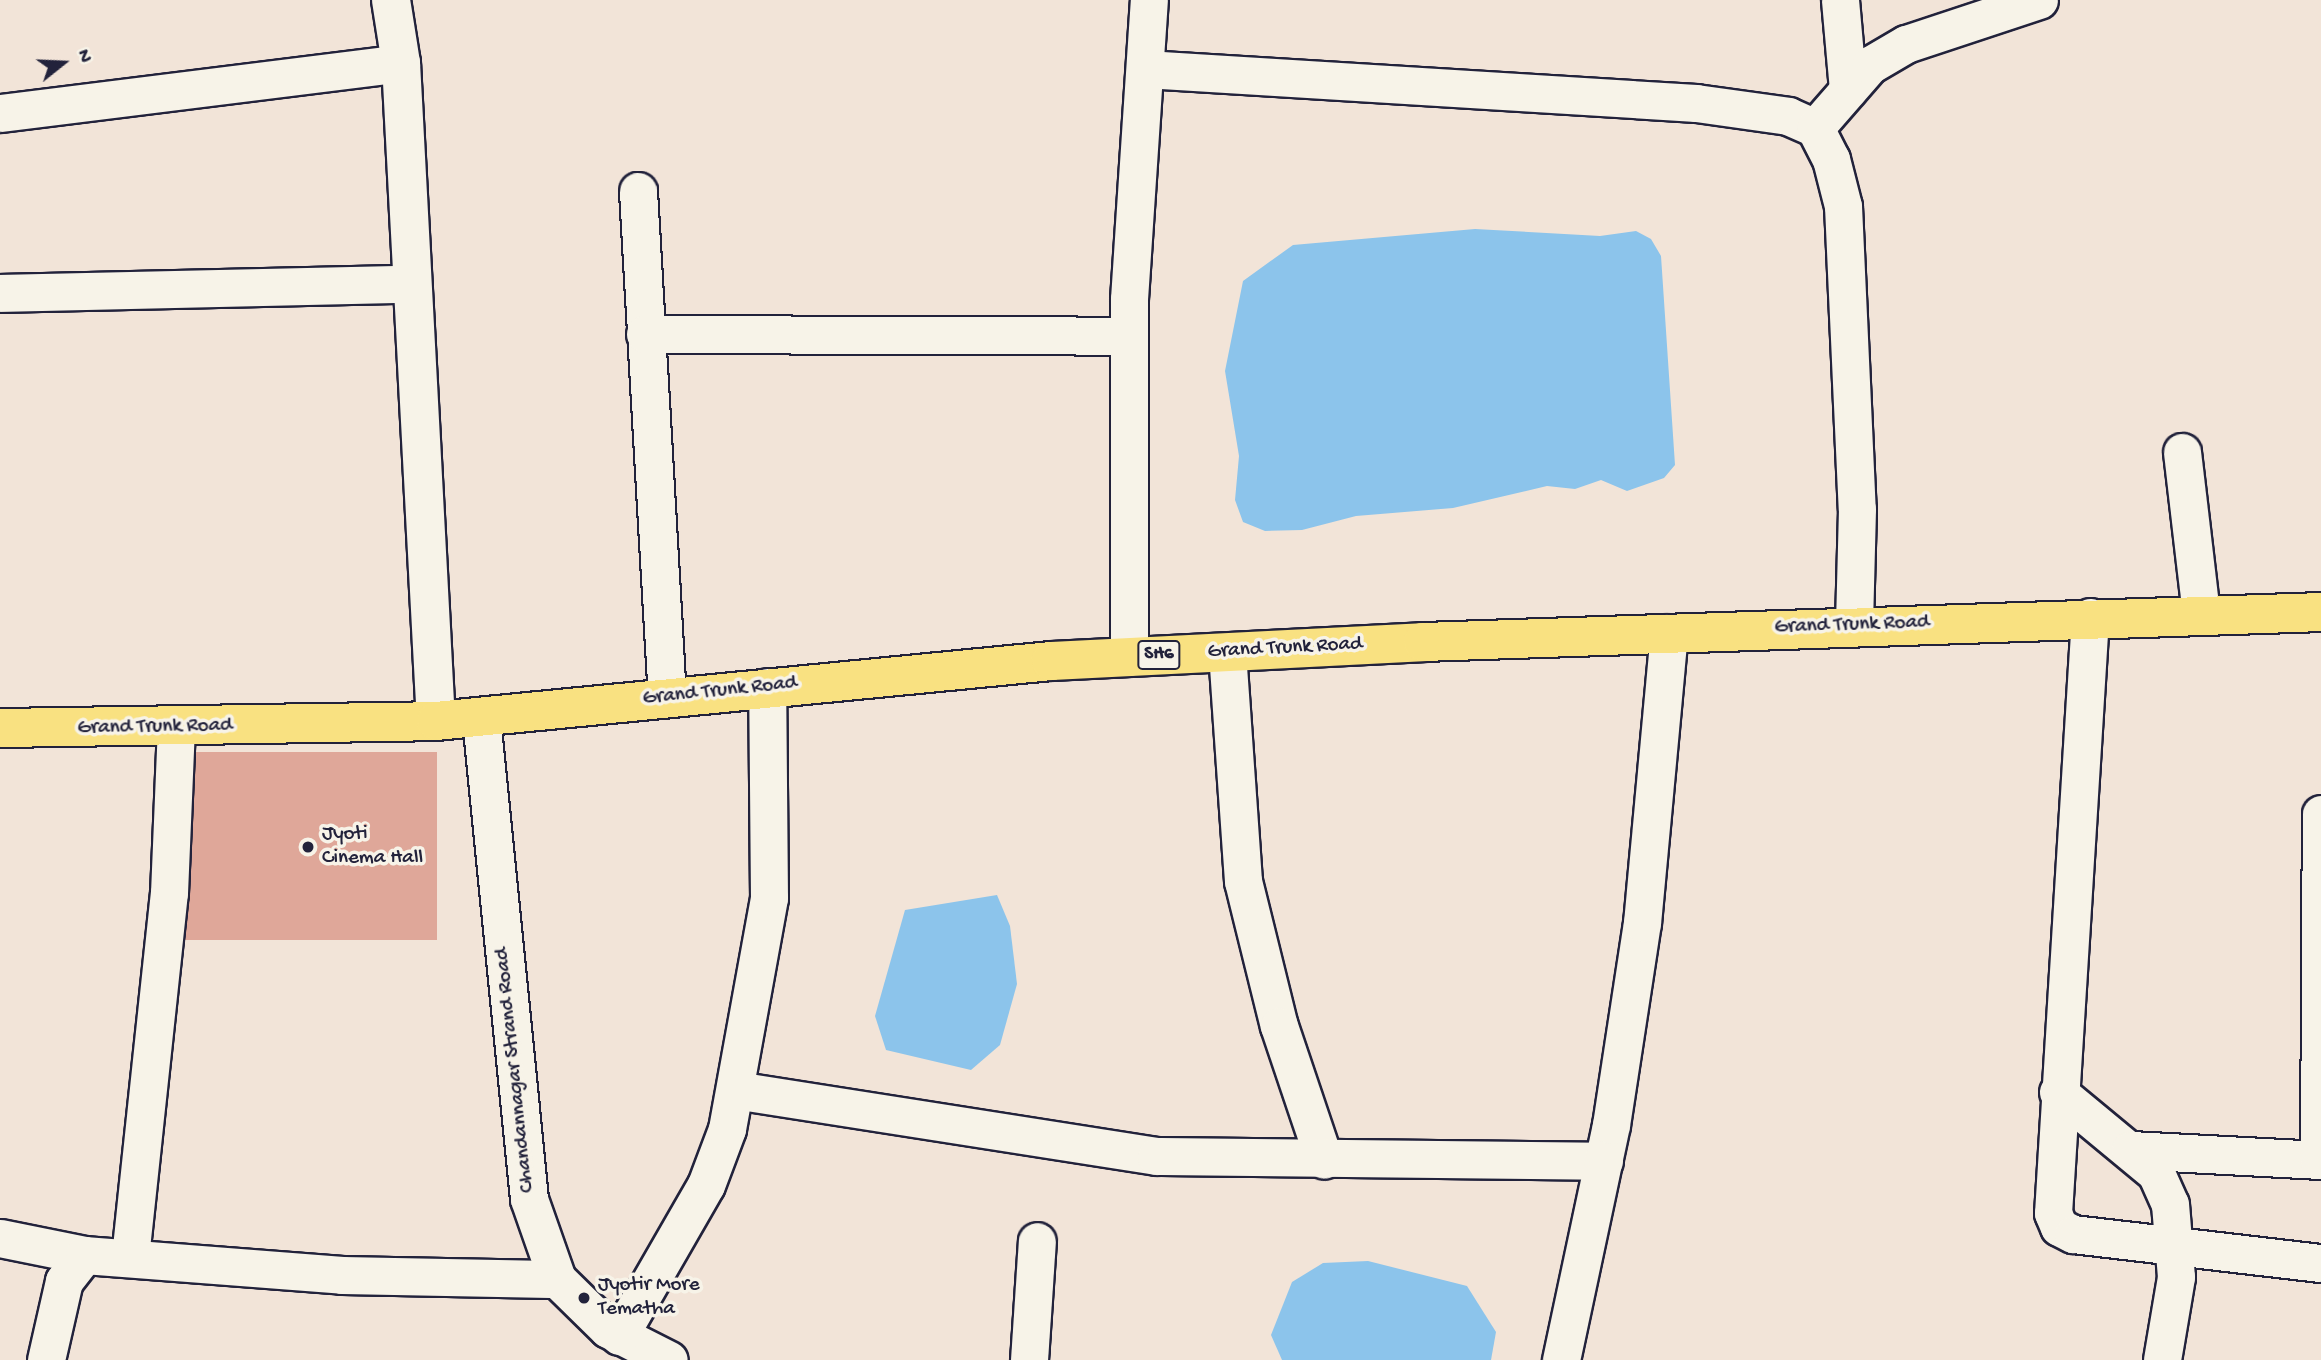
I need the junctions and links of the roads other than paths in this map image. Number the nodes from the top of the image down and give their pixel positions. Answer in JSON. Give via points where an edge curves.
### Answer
{"nodes":[{"id":1,"x":391,"y":0,"type":"edge"},
{"id":2,"x":1149,"y":0,"type":"edge"},
{"id":3,"x":1840,"y":0,"type":"edge"},
{"id":4,"x":2039,"y":0,"type":"edge"},
{"id":5,"x":1988,"y":8,"type":"edge"},
{"id":6,"x":401,"y":63,"type":"junction"},
{"id":7,"x":1145,"y":69,"type":"junction"},
{"id":8,"x":1848,"y":90,"type":"junction"},
{"id":9,"x":0,"y":113,"type":"edge"},
{"id":10,"x":1815,"y":128,"type":"junction"},
{"id":11,"x":638,"y":191,"type":"dead end"},
{"id":12,"x":410,"y":284,"type":"junction"},
{"id":13,"x":0,"y":293,"type":"edge"},
{"id":14,"x":645,"y":334,"type":"junction"},
{"id":15,"x":1129,"y":336,"type":"junction"},
{"id":16,"x":2182,"y":452,"type":"dead end"},
{"id":17,"x":2321,"y":612,"type":"edge"},
{"id":18,"x":2201,"y":614,"type":"junction"},
{"id":19,"x":2090,"y":617,"type":"junction"},
{"id":20,"x":1854,"y":626,"type":"junction"},
{"id":21,"x":1669,"y":633,"type":"junction"},
{"id":22,"x":1227,"y":652,"type":"junction"},
{"id":23,"x":1129,"y":657,"type":"junction"},
{"id":24,"x":767,"y":687,"type":"junction"},
{"id":25,"x":667,"y":698,"type":"junction"},
{"id":26,"x":481,"y":718,"type":"junction"},
{"id":27,"x":436,"y":721,"type":"junction"},
{"id":28,"x":0,"y":728,"type":"edge"},
{"id":29,"x":176,"y":728,"type":"junction"},
{"id":30,"x":2321,"y":814,"type":"edge"},
{"id":31,"x":2320,"y":850,"type":"edge"},
{"id":32,"x":735,"y":1090,"type":"junction"},
{"id":33,"x":2058,"y":1093,"type":"junction"},
{"id":34,"x":2130,"y":1150,"type":"junction"},
{"id":35,"x":1324,"y":1160,"type":"junction"},
{"id":36,"x":2320,"y":1160,"type":"edge"},
{"id":37,"x":1604,"y":1161,"type":"junction"},
{"id":38,"x":0,"y":1238,"type":"edge"},
{"id":39,"x":1037,"y":1241,"type":"dead end"},
{"id":40,"x":2176,"y":1248,"type":"junction"},
{"id":41,"x":84,"y":1255,"type":"junction"},
{"id":42,"x":130,"y":1257,"type":"junction"},
{"id":43,"x":2321,"y":1264,"type":"edge"},
{"id":44,"x":558,"y":1279,"type":"junction"},
{"id":45,"x":630,"y":1347,"type":"edge"},
{"id":46,"x":46,"y":1360,"type":"edge"},
{"id":47,"x":669,"y":1360,"type":"edge"},
{"id":48,"x":1029,"y":1360,"type":"edge"},
{"id":49,"x":1561,"y":1360,"type":"edge"},
{"id":50,"x":2162,"y":1360,"type":"edge"}],
"edges":[{"from":1,"to":6,"type":"street"},
{"from":2,"to":7,"type":"street"},
{"from":3,"to":8,"type":"street"},
{"from":4,"to":5,"type":"street"},
{"from":5,"to":8,"type":"street","via":[[1870,65]]},
{"from":6,"to":9,"type":"street"},
{"from":6,"to":12,"type":"street"},
{"from":7,"to":10,"type":"street","via":[[1696,103],[1788,116]]},
{"from":7,"to":15,"type":"street"},
{"from":8,"to":10,"type":"street"},
{"from":10,"to":20,"type":"street","via":[[1831,159],[1843,206],[1857,509]]},
{"from":11,"to":14,"type":"street"},
{"from":12,"to":13,"type":"street"},
{"from":12,"to":27,"type":"street"},
{"from":14,"to":15,"type":"street"},
{"from":14,"to":25,"type":"street"},
{"from":15,"to":23,"type":"street"},
{"from":16,"to":18,"type":"street"},
{"from":17,"to":18,"type":"main road","name":"Grand Trunk Road","number":"SH6"},
{"from":18,"to":19,"type":"main road","name":"Grand Trunk Road","number":"SH6"},
{"from":19,"to":20,"type":"main road","name":"Grand Trunk Road","number":"SH6"},
{"from":19,"to":33,"type":"street"},
{"from":20,"to":21,"type":"main road","name":"Grand Trunk Road","number":"SH6"},
{"from":21,"to":22,"type":"main road","name":"Grand Trunk Road","number":"SH6"},
{"from":21,"to":37,"type":"street","via":[[1642,923]]},
{"from":22,"to":23,"type":"main road","name":"Grand Trunk Road","number":"SH6"},
{"from":22,"to":35,"type":"street","via":[[1243,881],[1279,1026]]},
{"from":23,"to":24,"type":"main road","name":"Grand Trunk Road","number":"SH6"},
{"from":24,"to":25,"type":"main road","name":"Grand Trunk Road","number":"SH6"},
{"from":24,"to":32,"type":"street","via":[[771,870]]},
{"from":25,"to":26,"type":"main road","name":"Grand Trunk Road","number":"SH6"},
{"from":26,"to":27,"type":"main road","name":"Grand Trunk Road","number":"SH6"},
{"from":26,"to":44,"type":"street","name":"Chandannagar Strand Road","via":[[529,1199]]},
{"from":27,"to":29,"type":"main road","name":"Grand Trunk Road","number":"SH6"},
{"from":28,"to":29,"type":"main road","name":"Grand Trunk Road","number":"SH6"},
{"from":29,"to":42,"type":"street","via":[[170,879]]},
{"from":30,"to":31,"type":"street"},
{"from":31,"to":36,"type":"street"},
{"from":32,"to":35,"type":"street","via":[[1132,1153]]},
{"from":32,"to":45,"type":"street","via":[[706,1185]]},
{"from":33,"to":34,"type":"street"},
{"from":33,"to":40,"type":"street","via":[[2052,1190],[2059,1227],[2073,1234]]},
{"from":34,"to":36,"type":"street"},
{"from":34,"to":40,"type":"street","via":[[2156,1173],[2170,1203]]},
{"from":35,"to":37,"type":"street"},
{"from":37,"to":49,"type":"street"},
{"from":38,"to":41,"type":"street"},
{"from":39,"to":48,"type":"street"},
{"from":40,"to":43,"type":"street"},
{"from":40,"to":50,"type":"street"},
{"from":41,"to":42,"type":"street"},
{"from":41,"to":46,"type":"street","via":[[64,1281]]},
{"from":42,"to":44,"type":"street","via":[[342,1275]]},
{"from":44,"to":45,"type":"street","name":"Chandannagar Strand Road"},
{"from":45,"to":47,"type":"street","name":"Chandannagar Strand Road"}]}
